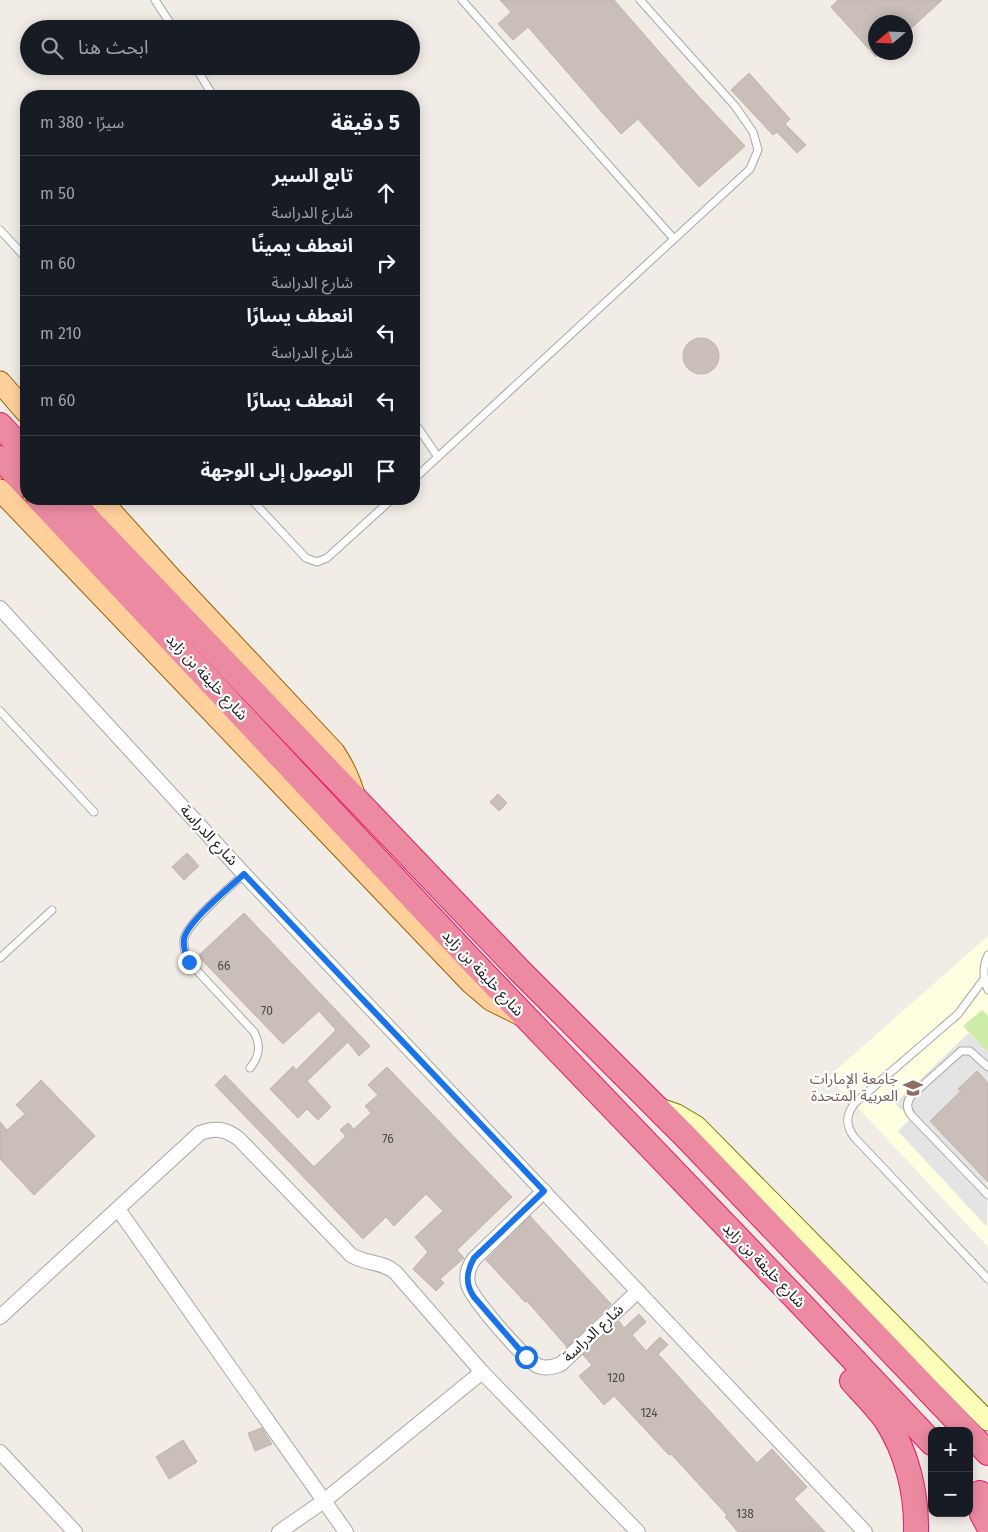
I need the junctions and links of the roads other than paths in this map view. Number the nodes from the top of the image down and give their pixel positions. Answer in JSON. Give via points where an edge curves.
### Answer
{"nodes":[{"id":1,"x":157,"y":0,"type":"edge"},
{"id":2,"x":462,"y":0,"type":"edge"},
{"id":3,"x":640,"y":0,"type":"edge"},
{"id":4,"x":169,"y":20,"type":"edge"},
{"id":5,"x":200,"y":75,"type":"edge"},
{"id":6,"x":209,"y":90,"type":"edge"},
{"id":7,"x":0,"y":230,"type":"edge"},
{"id":8,"x":674,"y":239,"type":"junction"},
{"id":9,"x":20,"y":252,"type":"edge"},
{"id":10,"x":0,"y":382,"type":"edge"},
{"id":11,"x":20,"y":405,"type":"edge"},
{"id":12,"x":0,"y":425,"type":"edge"},
{"id":13,"x":420,"y":431,"type":"edge"},
{"id":14,"x":20,"y":447,"type":"edge"},
{"id":15,"x":438,"y":457,"type":"junction"},
{"id":16,"x":0,"y":458,"type":"edge"},
{"id":17,"x":420,"y":474,"type":"edge"},
{"id":18,"x":20,"y":479,"type":"edge"},
{"id":19,"x":0,"y":490,"type":"edge"},
{"id":20,"x":45,"y":505,"type":"edge"},
{"id":21,"x":75,"y":505,"type":"edge"},
{"id":22,"x":105,"y":505,"type":"edge"},
{"id":23,"x":257,"y":505,"type":"edge"},
{"id":24,"x":385,"y":505,"type":"edge"},
{"id":25,"x":0,"y":608,"type":"edge"},
{"id":26,"x":0,"y":711,"type":"edge"},
{"id":27,"x":356,"y":800,"type":"junction"},
{"id":28,"x":94,"y":812,"type":"dead end"},
{"id":29,"x":244,"y":874,"type":"junction"},
{"id":30,"x":52,"y":910,"type":"dead end"},
{"id":31,"x":988,"y":955,"type":"edge"},
{"id":32,"x":0,"y":958,"type":"edge"},
{"id":33,"x":984,"y":979,"type":"junction"},
{"id":34,"x":988,"y":990,"type":"edge"},
{"id":35,"x":524,"y":1016,"type":"junction"},
{"id":36,"x":988,"y":1067,"type":"edge"},
{"id":37,"x":250,"y":1068,"type":"dead end"},
{"id":38,"x":656,"y":1107,"type":"junction"},
{"id":39,"x":544,"y":1191,"type":"junction"},
{"id":40,"x":988,"y":1195,"type":"edge"},
{"id":41,"x":118,"y":1210,"type":"junction"},
{"id":42,"x":988,"y":1279,"type":"edge"},
{"id":43,"x":638,"y":1291,"type":"junction"},
{"id":44,"x":803,"y":1306,"type":"junction"},
{"id":45,"x":0,"y":1317,"type":"edge"},
{"id":46,"x":482,"y":1372,"type":"junction"},
{"id":47,"x":988,"y":1421,"type":"edge"},
{"id":48,"x":963,"y":1427,"type":"edge"},
{"id":49,"x":973,"y":1437,"type":"edge"},
{"id":50,"x":928,"y":1439,"type":"edge"},
{"id":51,"x":0,"y":1452,"type":"edge"},
{"id":52,"x":988,"y":1452,"type":"edge"},
{"id":53,"x":979,"y":1493,"type":"edge"},
{"id":54,"x":324,"y":1501,"type":"junction"},
{"id":55,"x":988,"y":1525,"type":"edge"},
{"id":56,"x":75,"y":1532,"type":"edge"},
{"id":57,"x":279,"y":1532,"type":"edge"},
{"id":58,"x":346,"y":1532,"type":"edge"},
{"id":59,"x":638,"y":1532,"type":"edge"},
{"id":60,"x":865,"y":1532,"type":"edge"},
{"id":61,"x":916,"y":1532,"type":"edge"}],
"edges":[{"from":1,"to":4,"type":"lane"},
{"from":2,"to":8,"type":"lane"},
{"from":3,"to":8,"type":"lane","via":[[735,106],[753,132],[758,150],[750,169]]},
{"from":5,"to":6,"type":"lane"},
{"from":7,"to":9,"type":"lane"},
{"from":8,"to":15,"type":"lane"},
{"from":10,"to":11,"type":"main road"},
{"from":12,"to":14,"type":"highway"},
{"from":13,"to":15,"type":"lane"},
{"from":15,"to":17,"type":"lane"},
{"from":16,"to":18,"type":"highway"},
{"from":19,"to":35,"type":"main road","via":[[471,983],[491,1000]]},
{"from":20,"to":35,"type":"highway","name":"شارع خليفة بن زايد"},
{"from":21,"to":27,"type":"highway","name":"شارع خليفة بن زايد"},
{"from":22,"to":27,"type":"main road","via":[[334,752],[344,766]]},
{"from":23,"to":24,"type":"lane","via":[[306,558],[317,562],[327,558]]},
{"from":25,"to":29,"type":"street","name":"شارع الدراسة"},
{"from":26,"to":28,"type":"lane"},
{"from":27,"to":38,"type":"highway","name":"شارع خليفة بن زايد","via":[[520,972]]},
{"from":29,"to":37,"type":"lane","via":[[190,926],[184,948],[189,962],[258,1039],[258,1055]]},
{"from":29,"to":39,"type":"street","name":"شارع الدراسة"},
{"from":30,"to":32,"type":"lane"},
{"from":31,"to":33,"type":"lane"},
{"from":33,"to":34,"type":"lane"},
{"from":33,"to":42,"type":"lane","via":[[958,1014],[856,1102],[848,1118],[854,1137]]},
{"from":35,"to":44,"type":"highway","name":"شارع خليفة بن زايد"},
{"from":36,"to":40,"type":"lane","via":[[970,1051],[962,1051],[909,1098],[908,1108]]},
{"from":38,"to":47,"type":"street","via":[[697,1126]]},
{"from":38,"to":48,"type":"highway","name":"شارع خليفة بن زايد"},
{"from":39,"to":43,"type":"street","name":"شارع الدراسة"},
{"from":39,"to":43,"type":"street","name":"شارع الدراسة","via":[[474,1258],[467,1278],[474,1297],[526,1357],[539,1366],[561,1364]]},
{"from":41,"to":45,"type":"street"},
{"from":41,"to":46,"type":"street","via":[[200,1133],[224,1130],[239,1139],[347,1251],[364,1261],[385,1265],[394,1272]]},
{"from":41,"to":54,"type":"street"},
{"from":43,"to":60,"type":"street","name":"شارع الدراسة"},
{"from":44,"to":50,"type":"highway","name":"شارع خليفة بن زايد"},
{"from":44,"to":61,"type":"highway","via":[[801,1315],[807,1330],[876,1408],[897,1439],[912,1489]]},
{"from":46,"to":54,"type":"street"},
{"from":46,"to":59,"type":"street"},
{"from":49,"to":52,"type":"highway","name":"شارع خليفة بن زايد"},
{"from":51,"to":56,"type":"street"},
{"from":53,"to":55,"type":"highway","via":[[982,1514]]},
{"from":54,"to":57,"type":"street"},
{"from":54,"to":58,"type":"street"}]}
